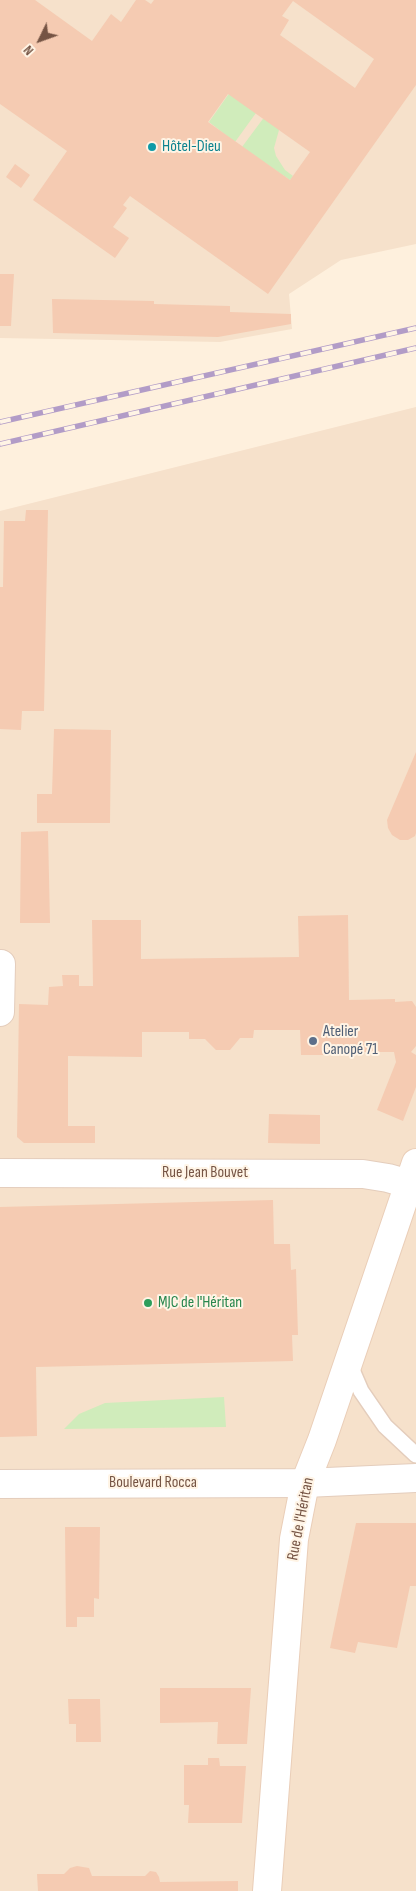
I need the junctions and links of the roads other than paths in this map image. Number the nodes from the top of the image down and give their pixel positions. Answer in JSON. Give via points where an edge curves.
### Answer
{"nodes":[{"id":1,"x":1,"y":964,"type":"edge"},
{"id":2,"x":0,"y":1012,"type":"edge"},
{"id":3,"x":0,"y":1173,"type":"edge"},
{"id":4,"x":413,"y":1174,"type":"edge"},
{"id":5,"x":407,"y":1219,"type":"edge"},
{"id":6,"x":349,"y":1362,"type":"junction"},
{"id":7,"x":416,"y":1455,"type":"edge"},
{"id":8,"x":416,"y":1478,"type":"edge"},
{"id":9,"x":305,"y":1483,"type":"junction"},
{"id":10,"x":0,"y":1484,"type":"edge"},
{"id":11,"x":267,"y":1891,"type":"edge"}],
"edges":[{"from":1,"to":2,"type":"street"},
{"from":3,"to":4,"type":"street","name":"Rue Jean Bouvet","via":[[363,1174],[388,1178]]},
{"from":4,"to":5,"type":"street","name":"Rue de l'Héritan"},
{"from":5,"to":6,"type":"street","name":"Rue de l'Héritan"},
{"from":6,"to":7,"type":"lane","via":[[361,1391],[385,1426]]},
{"from":6,"to":9,"type":"street","name":"Rue de l'Héritan"},
{"from":8,"to":9,"type":"street","name":"Boulevard Rocca"},
{"from":9,"to":10,"type":"street","name":"Boulevard Rocca"},
{"from":9,"to":11,"type":"street","name":"Rue de l'Héritan","via":[[294,1539]]}]}
